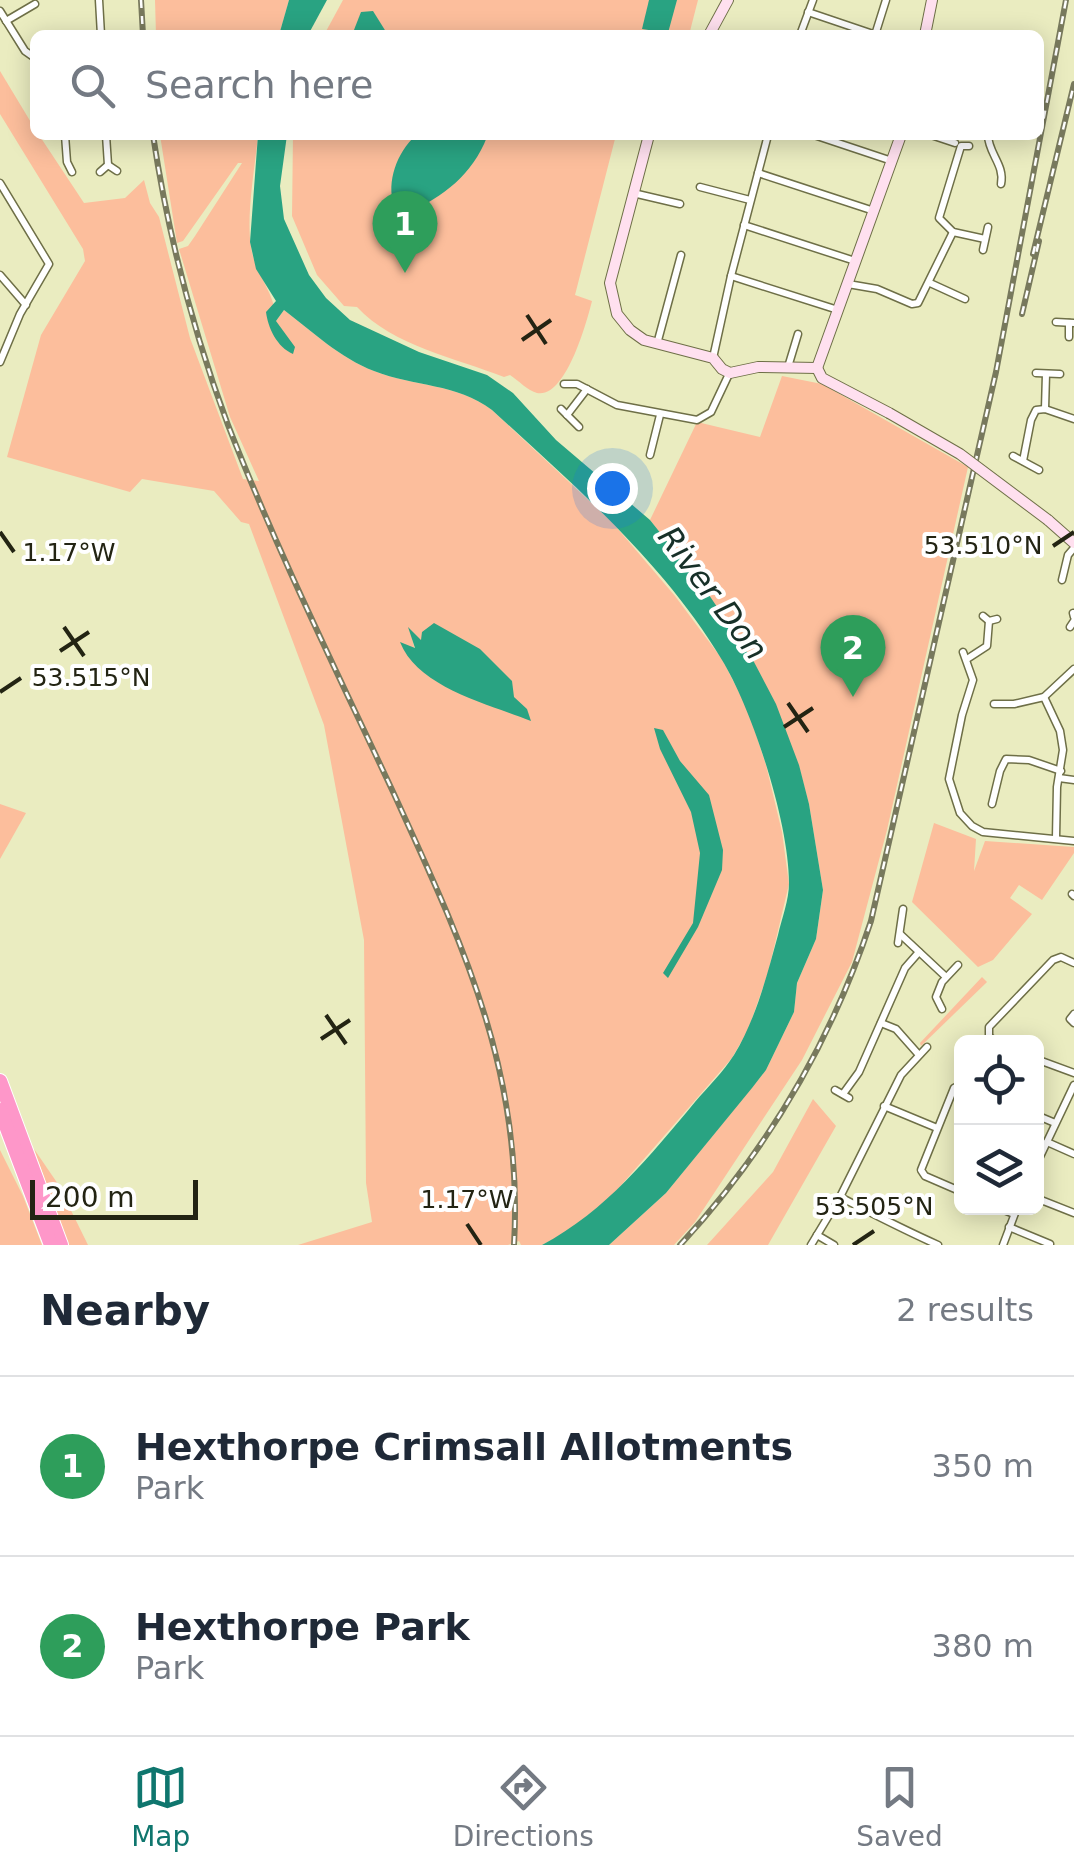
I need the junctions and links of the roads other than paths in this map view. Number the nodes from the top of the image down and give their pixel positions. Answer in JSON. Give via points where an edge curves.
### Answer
{"nodes":[{"id":1,"x":99,"y":0,"type":"edge"},
{"id":2,"x":728,"y":0,"type":"edge"},
{"id":3,"x":813,"y":0,"type":"edge"},
{"id":4,"x":886,"y":0,"type":"edge"},
{"id":5,"x":932,"y":0,"type":"edge"},
{"id":6,"x":34,"y":4,"type":"dead end"},
{"id":7,"x":0,"y":11,"type":"edge"},
{"id":8,"x":808,"y":12,"type":"junction"},
{"id":9,"x":6,"y":21,"type":"junction"},
{"id":10,"x":101,"y":30,"type":"edge"},
{"id":11,"x":712,"y":30,"type":"edge"},
{"id":12,"x":802,"y":30,"type":"edge"},
{"id":13,"x":860,"y":30,"type":"edge"},
{"id":14,"x":877,"y":30,"type":"edge"},
{"id":15,"x":927,"y":30,"type":"edge"},
{"id":16,"x":30,"y":55,"type":"edge"},
{"id":17,"x":65,"y":140,"type":"edge"},
{"id":18,"x":106,"y":140,"type":"edge"},
{"id":19,"x":648,"y":140,"type":"edge"},
{"id":20,"x":767,"y":140,"type":"edge"},
{"id":21,"x":829,"y":140,"type":"edge"},
{"id":22,"x":899,"y":140,"type":"edge"},
{"id":23,"x":947,"y":140,"type":"edge"},
{"id":24,"x":988,"y":140,"type":"edge"},
{"id":25,"x":954,"y":142,"type":"dead end"},
{"id":26,"x":969,"y":146,"type":"dead end"},
{"id":27,"x":892,"y":161,"type":"junction"},
{"id":28,"x":108,"y":166,"type":"junction"},
{"id":29,"x":117,"y":171,"type":"dead end"},
{"id":30,"x":72,"y":172,"type":"dead end"},
{"id":31,"x":100,"y":172,"type":"dead end"},
{"id":32,"x":758,"y":173,"type":"junction"},
{"id":33,"x":1016,"y":178,"type":"dead end"},
{"id":34,"x":0,"y":183,"type":"edge"},
{"id":35,"x":700,"y":187,"type":"dead end"},
{"id":36,"x":633,"y":193,"type":"junction"},
{"id":37,"x":750,"y":200,"type":"junction"},
{"id":38,"x":680,"y":204,"type":"dead end"},
{"id":39,"x":874,"y":211,"type":"junction"},
{"id":40,"x":744,"y":224,"type":"junction"},
{"id":41,"x":988,"y":227,"type":"dead end"},
{"id":42,"x":953,"y":232,"type":"junction"},
{"id":43,"x":985,"y":239,"type":"junction"},
{"id":44,"x":982,"y":250,"type":"dead end"},
{"id":45,"x":681,"y":255,"type":"dead end"},
{"id":46,"x":856,"y":262,"type":"junction"},
{"id":47,"x":0,"y":275,"type":"edge"},
{"id":48,"x":731,"y":276,"type":"junction"},
{"id":49,"x":930,"y":283,"type":"junction"},
{"id":50,"x":848,"y":284,"type":"junction"},
{"id":51,"x":965,"y":298,"type":"dead end"},
{"id":52,"x":26,"y":305,"type":"junction"},
{"id":53,"x":840,"y":310,"type":"junction"},
{"id":54,"x":1056,"y":322,"type":"dead end"},
{"id":55,"x":1072,"y":323,"type":"edge"},
{"id":56,"x":798,"y":334,"type":"dead end"},
{"id":57,"x":1069,"y":337,"type":"dead end"},
{"id":58,"x":784,"y":342,"type":"dead end"},
{"id":59,"x":657,"y":344,"type":"junction"},
{"id":60,"x":794,"y":345,"type":"junction"},
{"id":61,"x":713,"y":358,"type":"junction"},
{"id":62,"x":0,"y":362,"type":"edge"},
{"id":63,"x":787,"y":368,"type":"junction"},
{"id":64,"x":817,"y":368,"type":"junction"},
{"id":65,"x":730,"y":373,"type":"junction"},
{"id":66,"x":1036,"y":373,"type":"dead end"},
{"id":67,"x":1046,"y":374,"type":"junction"},
{"id":68,"x":1060,"y":374,"type":"dead end"},
{"id":69,"x":564,"y":384,"type":"dead end"},
{"id":70,"x":588,"y":388,"type":"junction"},
{"id":71,"x":1046,"y":409,"type":"junction"},
{"id":72,"x":660,"y":415,"type":"junction"},
{"id":73,"x":1074,"y":419,"type":"edge"},
{"id":74,"x":579,"y":427,"type":"dead end"},
{"id":75,"x":650,"y":455,"type":"dead end"},
{"id":76,"x":1013,"y":456,"type":"dead end"},
{"id":77,"x":1023,"y":461,"type":"junction"},
{"id":78,"x":1039,"y":470,"type":"dead end"},
{"id":79,"x":1074,"y":546,"type":"edge"},
{"id":80,"x":1062,"y":580,"type":"dead end"},
{"id":81,"x":990,"y":619,"type":"dead end"},
{"id":82,"x":1074,"y":669,"type":"edge"},
{"id":83,"x":1044,"y":697,"type":"junction"},
{"id":84,"x":994,"y":704,"type":"dead end"},
{"id":85,"x":1074,"y":732,"type":"edge"},
{"id":86,"x":1061,"y":735,"type":"junction"},
{"id":87,"x":1060,"y":774,"type":"junction"},
{"id":88,"x":1074,"y":780,"type":"edge"},
{"id":89,"x":1005,"y":804,"type":"dead end"},
{"id":90,"x":1056,"y":838,"type":"junction"},
{"id":91,"x":1074,"y":841,"type":"edge"},
{"id":92,"x":902,"y":909,"type":"dead end"},
{"id":93,"x":919,"y":952,"type":"junction"},
{"id":94,"x":1074,"y":963,"type":"edge"},
{"id":95,"x":958,"y":965,"type":"dead end"},
{"id":96,"x":946,"y":977,"type":"junction"},
{"id":97,"x":942,"y":1009,"type":"dead end"},
{"id":98,"x":1074,"y":1014,"type":"edge"},
{"id":99,"x":880,"y":1023,"type":"junction"},
{"id":100,"x":1074,"y":1023,"type":"edge"},
{"id":101,"x":989,"y":1035,"type":"edge"},
{"id":102,"x":927,"y":1047,"type":"dead end"},
{"id":103,"x":919,"y":1055,"type":"junction"},
{"id":104,"x":1044,"y":1062,"type":"edge"},
{"id":105,"x":1074,"y":1073,"type":"edge"},
{"id":106,"x":0,"y":1081,"type":"edge"},
{"id":107,"x":1074,"y":1085,"type":"edge"},
{"id":108,"x":954,"y":1088,"type":"edge"},
{"id":109,"x":842,"y":1094,"type":"dead end"},
{"id":110,"x":884,"y":1106,"type":"junction"},
{"id":111,"x":0,"y":1110,"type":"edge"},
{"id":112,"x":1044,"y":1118,"type":"edge"},
{"id":113,"x":1055,"y":1122,"type":"junction"},
{"id":114,"x":937,"y":1128,"type":"junction"},
{"id":115,"x":1047,"y":1142,"type":"junction"},
{"id":116,"x":1044,"y":1148,"type":"edge"},
{"id":117,"x":1074,"y":1154,"type":"edge"},
{"id":118,"x":954,"y":1188,"type":"edge"},
{"id":119,"x":840,"y":1197,"type":"junction"},
{"id":120,"x":1044,"y":1201,"type":"edge"},
{"id":121,"x":1074,"y":1214,"type":"edge"},
{"id":122,"x":1014,"y":1215,"type":"edge"},
{"id":123,"x":1009,"y":1227,"type":"junction"},
{"id":124,"x":818,"y":1235,"type":"junction"},
{"id":125,"x":1050,"y":1244,"type":"edge"},
{"id":126,"x":50,"y":1245,"type":"edge"},
{"id":127,"x":61,"y":1245,"type":"edge"},
{"id":128,"x":811,"y":1245,"type":"edge"},
{"id":129,"x":834,"y":1245,"type":"edge"},
{"id":130,"x":938,"y":1245,"type":"edge"},
{"id":131,"x":1002,"y":1245,"type":"edge"}],
"edges":[{"from":1,"to":10,"type":"street"},
{"from":2,"to":11,"type":"street"},
{"from":3,"to":8,"type":"street"},
{"from":4,"to":14,"type":"street"},
{"from":5,"to":15,"type":"street"},
{"from":6,"to":9,"type":"street"},
{"from":7,"to":9,"type":"street"},
{"from":8,"to":12,"type":"street"},
{"from":8,"to":13,"type":"street"},
{"from":9,"to":16,"type":"street"},
{"from":17,"to":30,"type":"street"},
{"from":18,"to":28,"type":"street"},
{"from":19,"to":36,"type":"street"},
{"from":20,"to":32,"type":"street"},
{"from":21,"to":27,"type":"street"},
{"from":22,"to":27,"type":"street"},
{"from":23,"to":25,"type":"street"},
{"from":24,"to":33,"type":"street","via":[[1002,180]]},
{"from":26,"to":42,"type":"street","via":[[960,146],[939,214]]},
{"from":27,"to":39,"type":"street"},
{"from":28,"to":29,"type":"street"},
{"from":28,"to":31,"type":"street"},
{"from":32,"to":37,"type":"street"},
{"from":32,"to":39,"type":"street"},
{"from":34,"to":52,"type":"street","via":[[49,264]]},
{"from":35,"to":37,"type":"street"},
{"from":36,"to":38,"type":"street"},
{"from":36,"to":59,"type":"street","via":[[611,293],[624,324]]},
{"from":37,"to":40,"type":"street"},
{"from":39,"to":46,"type":"street"},
{"from":40,"to":46,"type":"street"},
{"from":40,"to":48,"type":"street"},
{"from":41,"to":43,"type":"street"},
{"from":42,"to":43,"type":"street"},
{"from":42,"to":49,"type":"street"},
{"from":43,"to":44,"type":"street"},
{"from":45,"to":59,"type":"street"},
{"from":46,"to":50,"type":"street"},
{"from":47,"to":52,"type":"street"},
{"from":48,"to":53,"type":"street"},
{"from":48,"to":61,"type":"street"},
{"from":49,"to":50,"type":"street","via":[[915,304]]},
{"from":49,"to":51,"type":"street"},
{"from":50,"to":53,"type":"street"},
{"from":52,"to":62,"type":"street"},
{"from":53,"to":64,"type":"street"},
{"from":54,"to":55,"type":"street"},
{"from":55,"to":57,"type":"street"},
{"from":56,"to":60,"type":"street"},
{"from":58,"to":60,"type":"street"},
{"from":59,"to":61,"type":"street"},
{"from":60,"to":63,"type":"street"},
{"from":61,"to":65,"type":"street"},
{"from":63,"to":64,"type":"street"},
{"from":63,"to":65,"type":"street"},
{"from":64,"to":79,"type":"street","bridge":true,"via":[[822,378],[960,454]]},
{"from":65,"to":72,"type":"street","via":[[706,416]]},
{"from":66,"to":67,"type":"street"},
{"from":67,"to":68,"type":"street"},
{"from":67,"to":71,"type":"street"},
{"from":69,"to":70,"type":"street"},
{"from":70,"to":72,"type":"street","via":[[617,405]]},
{"from":70,"to":74,"type":"street","via":[[564,412]]},
{"from":71,"to":73,"type":"street"},
{"from":71,"to":77,"type":"street","via":[[1032,415]]},
{"from":72,"to":75,"type":"street"},
{"from":76,"to":77,"type":"street"},
{"from":77,"to":78,"type":"street"},
{"from":79,"to":80,"type":"street"},
{"from":81,"to":90,"type":"street","via":[[988,646],[965,656],[973,680],[950,780],[960,813],[983,832]]},
{"from":82,"to":83,"type":"street"},
{"from":83,"to":84,"type":"street"},
{"from":83,"to":86,"type":"street"},
{"from":85,"to":86,"type":"street"},
{"from":86,"to":87,"type":"street"},
{"from":87,"to":88,"type":"street"},
{"from":87,"to":89,"type":"street","via":[[1004,755],[993,801]]},
{"from":87,"to":90,"type":"street"},
{"from":90,"to":91,"type":"street"},
{"from":92,"to":93,"type":"street","via":[[899,939]]},
{"from":93,"to":96,"type":"street"},
{"from":93,"to":99,"type":"street"},
{"from":94,"to":101,"type":"street","via":[[1054,960]]},
{"from":95,"to":96,"type":"street"},
{"from":96,"to":97,"type":"street","via":[[936,997]]},
{"from":98,"to":100,"type":"street"},
{"from":99,"to":103,"type":"street","via":[[896,1029]]},
{"from":99,"to":109,"type":"street"},
{"from":102,"to":103,"type":"street"},
{"from":103,"to":110,"type":"street"},
{"from":104,"to":105,"type":"street"},
{"from":106,"to":127,"type":"highway"},
{"from":107,"to":113,"type":"street"},
{"from":108,"to":114,"type":"street"},
{"from":110,"to":114,"type":"street"},
{"from":110,"to":119,"type":"street"},
{"from":111,"to":126,"type":"highway"},
{"from":112,"to":113,"type":"street"},
{"from":113,"to":115,"type":"street"},
{"from":114,"to":118,"type":"street","via":[[922,1174]]},
{"from":115,"to":116,"type":"street"},
{"from":115,"to":117,"type":"street"},
{"from":119,"to":124,"type":"street"},
{"from":119,"to":130,"type":"street"},
{"from":120,"to":121,"type":"street"},
{"from":122,"to":123,"type":"street"},
{"from":123,"to":125,"type":"street"},
{"from":123,"to":131,"type":"street"},
{"from":124,"to":128,"type":"street"},
{"from":124,"to":129,"type":"street"}]}
